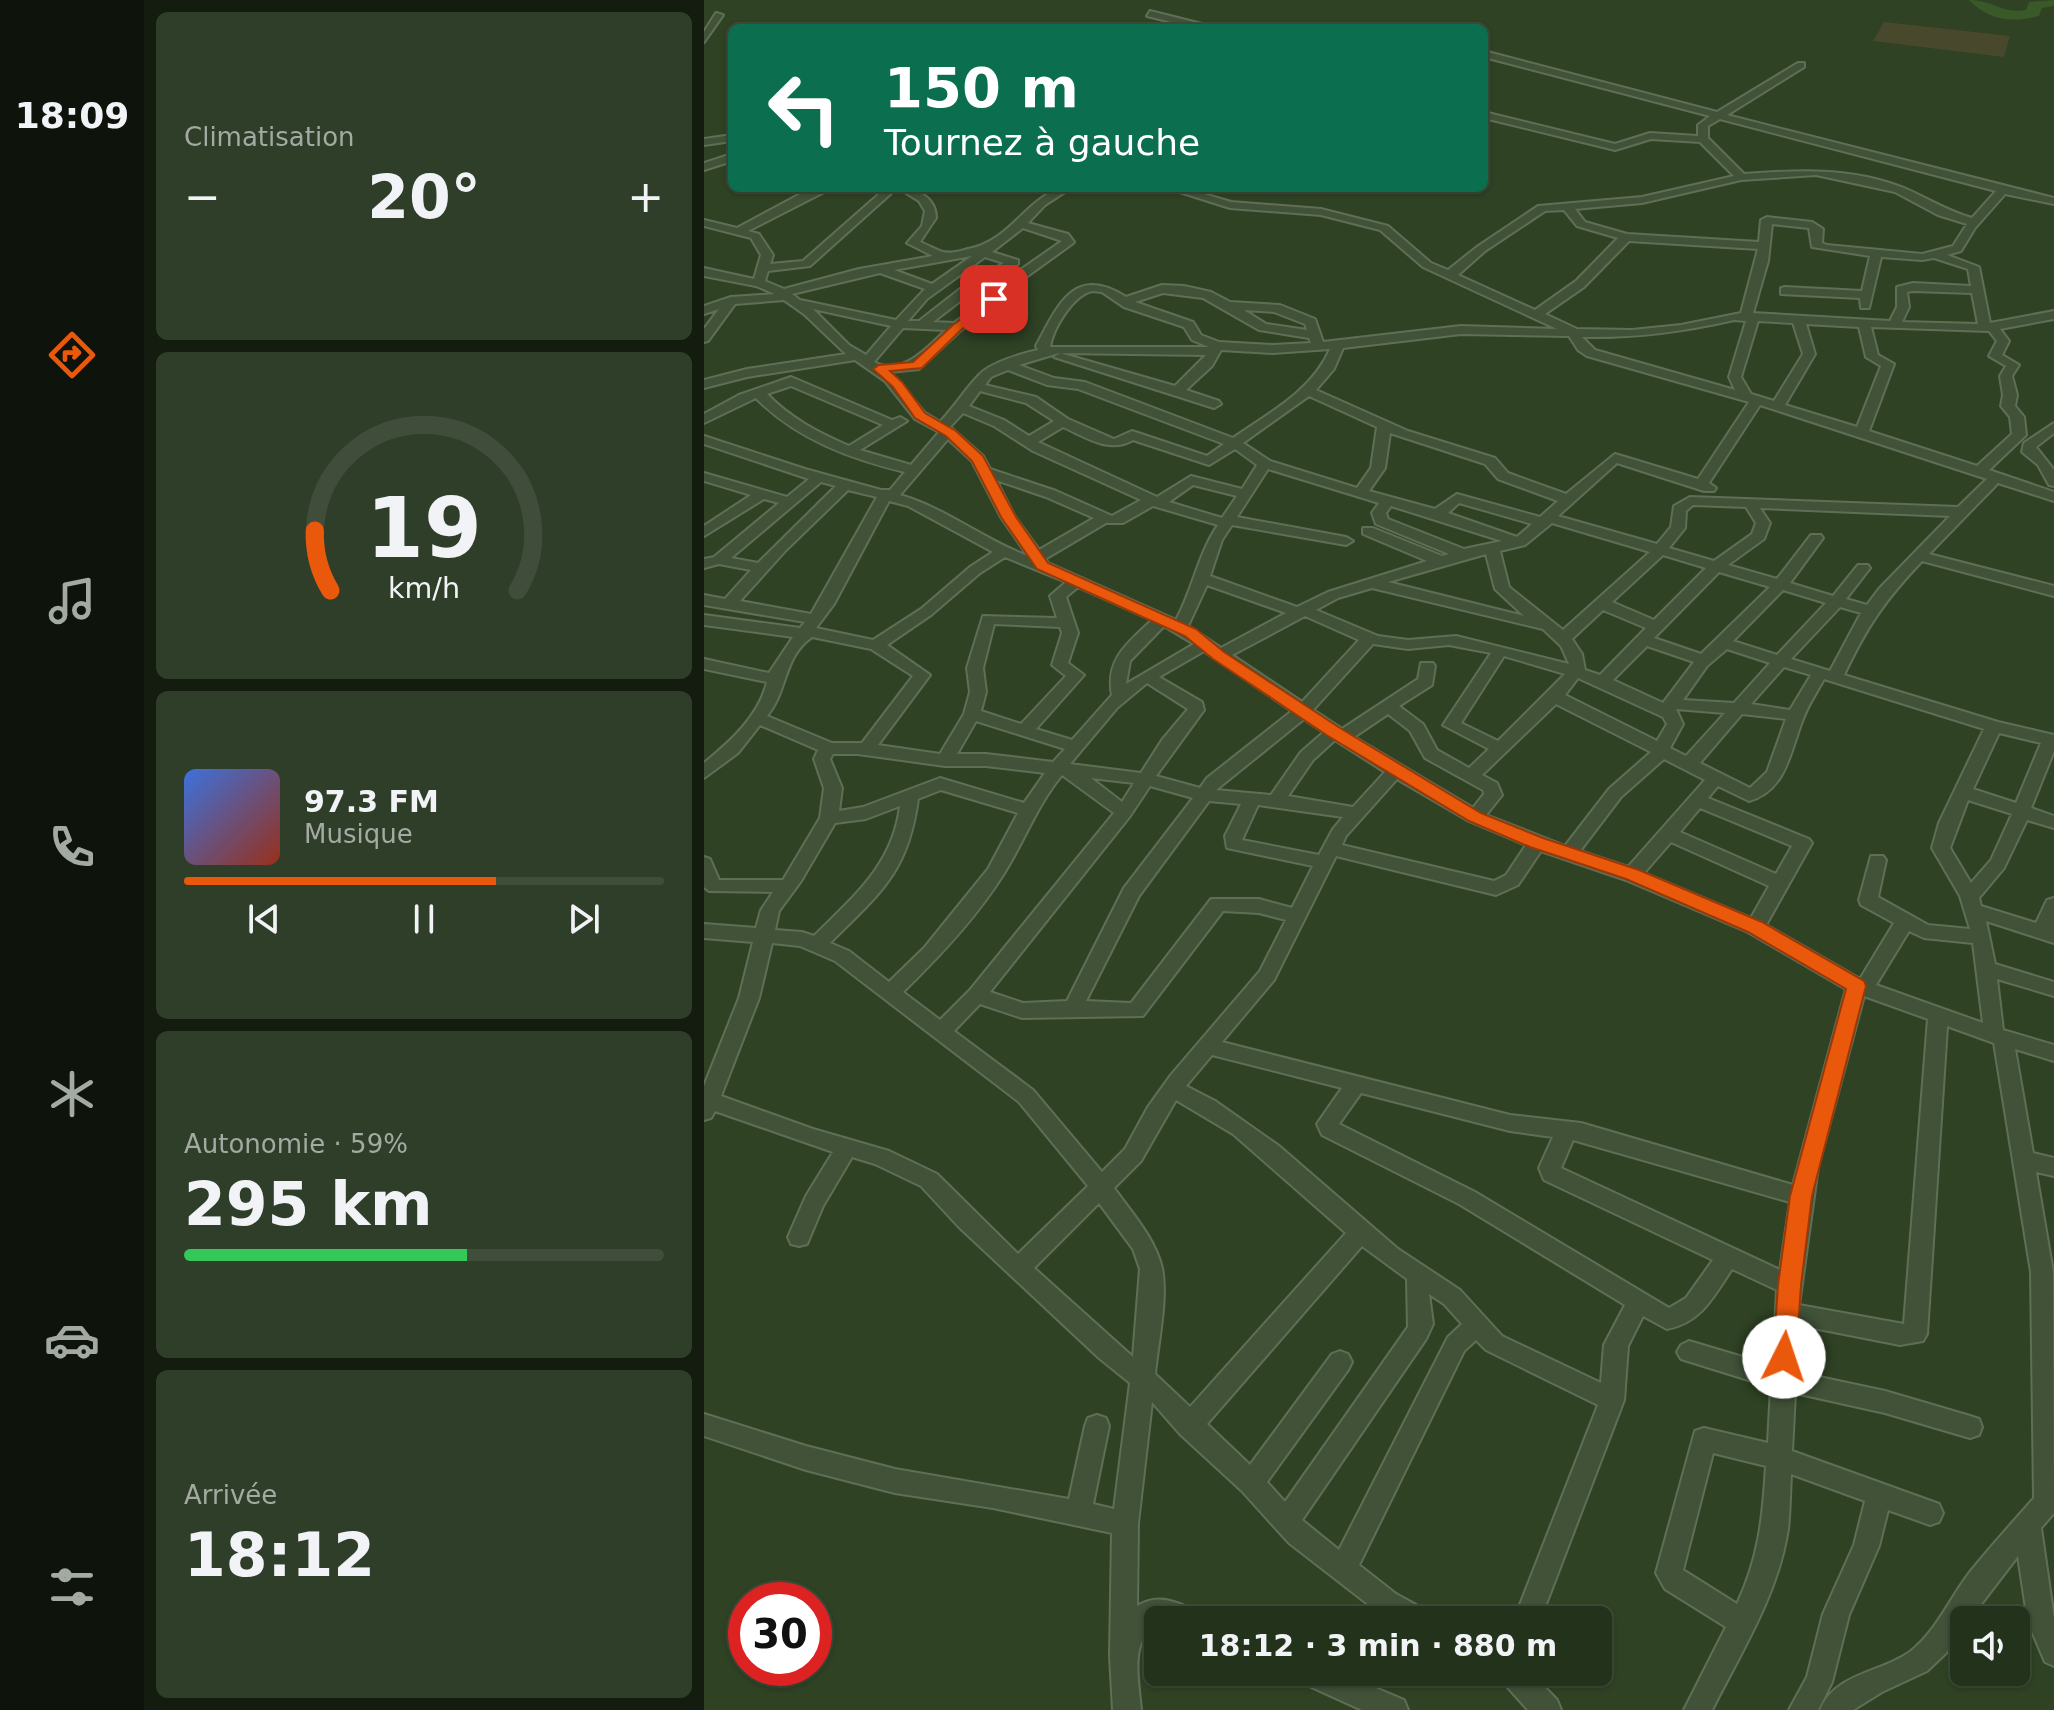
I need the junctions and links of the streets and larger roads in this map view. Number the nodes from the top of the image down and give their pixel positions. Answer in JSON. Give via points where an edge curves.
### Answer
{"nodes":[{"id":1,"x":1150,"y":14,"type":"dead end"},
{"id":2,"x":719,"y":15,"type":"dead end"},
{"id":3,"x":1191,"y":24,"type":"edge"},
{"id":4,"x":704,"y":39,"type":"edge"},
{"id":5,"x":1488,"y":55,"type":"edge"},
{"id":6,"x":1801,"y":65,"type":"dead end"},
{"id":7,"x":1488,"y":116,"type":"edge"},
{"id":8,"x":1715,"y":117,"type":"junction"},
{"id":9,"x":728,"y":139,"type":"edge"},
{"id":10,"x":1703,"y":139,"type":"junction"},
{"id":11,"x":704,"y":142,"type":"edge"},
{"id":12,"x":728,"y":158,"type":"edge"},
{"id":13,"x":1887,"y":160,"type":"junction"},
{"id":14,"x":704,"y":167,"type":"edge"},
{"id":15,"x":1816,"y":172,"type":"junction"},
{"id":16,"x":1741,"y":177,"type":"junction"},
{"id":17,"x":2003,"y":190,"type":"junction"},
{"id":18,"x":814,"y":192,"type":"edge"},
{"id":19,"x":887,"y":192,"type":"edge"},
{"id":20,"x":911,"y":192,"type":"edge"},
{"id":21,"x":1059,"y":192,"type":"edge"},
{"id":22,"x":1186,"y":192,"type":"edge"},
{"id":23,"x":2054,"y":201,"type":"edge"},
{"id":24,"x":1566,"y":205,"type":"junction"},
{"id":25,"x":1975,"y":223,"type":"junction"},
{"id":26,"x":711,"y":224,"type":"edge"},
{"id":27,"x":1020,"y":224,"type":"junction"},
{"id":28,"x":741,"y":230,"type":"junction"},
{"id":29,"x":704,"y":231,"type":"edge"},
{"id":30,"x":1626,"y":237,"type":"junction"},
{"id":31,"x":1764,"y":246,"type":"junction"},
{"id":32,"x":986,"y":251,"type":"junction"},
{"id":33,"x":1876,"y":253,"type":"junction"},
{"id":34,"x":1936,"y":255,"type":"junction"},
{"id":35,"x":948,"y":258,"type":"junction"},
{"id":36,"x":926,"y":262,"type":"junction"},
{"id":37,"x":763,"y":268,"type":"junction"},
{"id":38,"x":960,"y":268,"type":"junction"},
{"id":39,"x":883,"y":270,"type":"junction"},
{"id":40,"x":704,"y":272,"type":"edge"},
{"id":41,"x":1450,"y":275,"type":"junction"},
{"id":42,"x":990,"y":277,"type":"junction"},
{"id":43,"x":945,"y":278,"type":"junction"},
{"id":44,"x":759,"y":283,"type":"junction"},
{"id":45,"x":932,"y":288,"type":"junction"},
{"id":46,"x":1975,"y":290,"type":"junction"},
{"id":47,"x":1785,"y":291,"type":"dead end"},
{"id":48,"x":1867,"y":295,"type":"junction"},
{"id":49,"x":787,"y":296,"type":"junction"},
{"id":50,"x":731,"y":301,"type":"junction"},
{"id":51,"x":1124,"y":302,"type":"junction"},
{"id":52,"x":1228,"y":306,"type":"junction"},
{"id":53,"x":704,"y":310,"type":"edge"},
{"id":54,"x":1537,"y":314,"type":"junction"},
{"id":55,"x":2054,"y":315,"type":"edge"},
{"id":56,"x":1750,"y":318,"type":"junction"},
{"id":57,"x":1798,"y":318,"type":"junction"},
{"id":58,"x":898,"y":324,"type":"junction"},
{"id":59,"x":1868,"y":324,"type":"junction"},
{"id":60,"x":1894,"y":325,"type":"junction"},
{"id":61,"x":921,"y":326,"type":"junction"},
{"id":62,"x":957,"y":327,"type":"junction"},
{"id":63,"x":1988,"y":328,"type":"junction"},
{"id":64,"x":1572,"y":331,"type":"junction"},
{"id":65,"x":704,"y":338,"type":"edge"},
{"id":66,"x":1316,"y":340,"type":"junction"},
{"id":67,"x":1338,"y":345,"type":"junction"},
{"id":68,"x":1216,"y":348,"type":"junction"},
{"id":69,"x":1044,"y":352,"type":"junction"},
{"id":70,"x":869,"y":362,"type":"junction"},
{"id":71,"x":1005,"y":364,"type":"junction"},
{"id":72,"x":1133,"y":376,"type":"junction"},
{"id":73,"x":1052,"y":382,"type":"junction"},
{"id":74,"x":704,"y":384,"type":"edge"},
{"id":75,"x":974,"y":386,"type":"junction"},
{"id":76,"x":1092,"y":390,"type":"junction"},
{"id":77,"x":1177,"y":391,"type":"junction"},
{"id":78,"x":1308,"y":391,"type":"junction"},
{"id":79,"x":759,"y":393,"type":"junction"},
{"id":80,"x":1751,"y":398,"type":"junction"},
{"id":81,"x":1031,"y":400,"type":"junction"},
{"id":82,"x":1214,"y":404,"type":"dead end"},
{"id":83,"x":1778,"y":406,"type":"junction"},
{"id":84,"x":961,"y":408,"type":"junction"},
{"id":85,"x":1144,"y":411,"type":"junction"},
{"id":86,"x":916,"y":412,"type":"junction"},
{"id":87,"x":704,"y":419,"type":"edge"},
{"id":88,"x":1062,"y":421,"type":"junction"},
{"id":89,"x":893,"y":425,"type":"junction"},
{"id":90,"x":1384,"y":426,"type":"junction"},
{"id":91,"x":2054,"y":427,"type":"edge"},
{"id":92,"x":944,"y":429,"type":"junction"},
{"id":93,"x":1862,"y":432,"type":"junction"},
{"id":94,"x":1132,"y":435,"type":"junction"},
{"id":95,"x":704,"y":440,"type":"edge"},
{"id":96,"x":1028,"y":442,"type":"junction"},
{"id":97,"x":1236,"y":444,"type":"junction"},
{"id":98,"x":851,"y":450,"type":"junction"},
{"id":99,"x":1265,"y":464,"type":"junction"},
{"id":100,"x":913,"y":470,"type":"junction"},
{"id":101,"x":985,"y":472,"type":"junction"},
{"id":102,"x":1979,"y":472,"type":"junction"},
{"id":103,"x":704,"y":477,"type":"edge"},
{"id":104,"x":819,"y":477,"type":"junction"},
{"id":105,"x":1996,"y":477,"type":"junction"},
{"id":106,"x":2054,"y":482,"type":"edge"},
{"id":107,"x":846,"y":484,"type":"junction"},
{"id":108,"x":1701,"y":484,"type":"junction"},
{"id":109,"x":763,"y":493,"type":"junction"},
{"id":110,"x":1360,"y":493,"type":"junction"},
{"id":111,"x":889,"y":494,"type":"junction"},
{"id":112,"x":1245,"y":494,"type":"junction"},
{"id":113,"x":2054,"y":497,"type":"edge"},
{"id":114,"x":1388,"y":500,"type":"junction"},
{"id":115,"x":1568,"y":500,"type":"junction"},
{"id":116,"x":787,"y":501,"type":"junction"},
{"id":117,"x":1155,"y":502,"type":"junction"},
{"id":118,"x":1743,"y":502,"type":"junction"},
{"id":119,"x":1964,"y":512,"type":"junction"},
{"id":120,"x":1515,"y":513,"type":"junction"},
{"id":121,"x":1438,"y":514,"type":"junction"},
{"id":122,"x":1105,"y":518,"type":"junction"},
{"id":123,"x":1548,"y":520,"type":"junction"},
{"id":124,"x":1227,"y":521,"type":"junction"},
{"id":125,"x":1368,"y":531,"type":"dead end"},
{"id":126,"x":704,"y":532,"type":"edge"},
{"id":127,"x":1816,"y":538,"type":"dead end"},
{"id":128,"x":1493,"y":540,"type":"junction"},
{"id":129,"x":1346,"y":541,"type":"dead end"},
{"id":130,"x":1660,"y":550,"type":"junction"},
{"id":131,"x":1003,"y":552,"type":"junction"},
{"id":132,"x":1463,"y":554,"type":"junction"},
{"id":133,"x":1919,"y":556,"type":"junction"},
{"id":134,"x":1441,"y":561,"type":"junction"},
{"id":135,"x":711,"y":562,"type":"edge"},
{"id":136,"x":1040,"y":562,"type":"junction"},
{"id":137,"x":1715,"y":567,"type":"junction"},
{"id":138,"x":762,"y":568,"type":"junction"},
{"id":139,"x":1863,"y":568,"type":"dead end"},
{"id":140,"x":1203,"y":578,"type":"junction"},
{"id":141,"x":1077,"y":581,"type":"junction"},
{"id":142,"x":1372,"y":583,"type":"junction"},
{"id":143,"x":1781,"y":584,"type":"junction"},
{"id":144,"x":2054,"y":591,"type":"edge"},
{"id":145,"x":704,"y":600,"type":"edge"},
{"id":146,"x":1836,"y":602,"type":"junction"},
{"id":147,"x":730,"y":603,"type":"junction"},
{"id":148,"x":1602,"y":604,"type":"junction"},
{"id":149,"x":1300,"y":610,"type":"junction"},
{"id":150,"x":1870,"y":611,"type":"junction"},
{"id":151,"x":1163,"y":618,"type":"junction"},
{"id":152,"x":704,"y":620,"type":"edge"},
{"id":153,"x":1067,"y":623,"type":"junction"},
{"id":154,"x":1544,"y":625,"type":"junction"},
{"id":155,"x":1180,"y":627,"type":"junction"},
{"id":156,"x":1658,"y":627,"type":"junction"},
{"id":157,"x":810,"y":628,"type":"junction"},
{"id":158,"x":1371,"y":637,"type":"junction"},
{"id":159,"x":1564,"y":638,"type":"junction"},
{"id":160,"x":1646,"y":640,"type":"junction"},
{"id":161,"x":1721,"y":644,"type":"junction"},
{"id":162,"x":876,"y":645,"type":"junction"},
{"id":163,"x":1212,"y":650,"type":"junction"},
{"id":164,"x":1499,"y":652,"type":"junction"},
{"id":165,"x":1704,"y":660,"type":"junction"},
{"id":166,"x":1780,"y":661,"type":"junction"},
{"id":167,"x":704,"y":664,"type":"edge"},
{"id":168,"x":1427,"y":666,"type":"dead end"},
{"id":169,"x":1576,"y":672,"type":"junction"},
{"id":170,"x":1828,"y":676,"type":"junction"},
{"id":171,"x":1148,"y":677,"type":"junction"},
{"id":172,"x":774,"y":679,"type":"junction"},
{"id":173,"x":1602,"y":682,"type":"junction"},
{"id":174,"x":1120,"y":696,"type":"junction"},
{"id":175,"x":1554,"y":696,"type":"junction"},
{"id":176,"x":1388,"y":706,"type":"junction"},
{"id":177,"x":1668,"y":708,"type":"junction"},
{"id":178,"x":1741,"y":708,"type":"junction"},
{"id":179,"x":1303,"y":711,"type":"junction"},
{"id":180,"x":972,"y":714,"type":"junction"},
{"id":181,"x":1796,"y":716,"type":"junction"},
{"id":182,"x":757,"y":718,"type":"junction"},
{"id":183,"x":1994,"y":726,"type":"junction"},
{"id":184,"x":1026,"y":729,"type":"junction"},
{"id":185,"x":1338,"y":735,"type":"junction"},
{"id":186,"x":2052,"y":741,"type":"edge"},
{"id":187,"x":868,"y":747,"type":"junction"},
{"id":188,"x":1076,"y":747,"type":"junction"},
{"id":189,"x":1500,"y":748,"type":"junction"},
{"id":190,"x":828,"y":749,"type":"junction"},
{"id":191,"x":1659,"y":751,"type":"junction"},
{"id":192,"x":945,"y":760,"type":"junction"},
{"id":193,"x":1688,"y":765,"type":"junction"},
{"id":194,"x":1396,"y":770,"type":"junction"},
{"id":195,"x":704,"y":772,"type":"edge"},
{"id":196,"x":1065,"y":772,"type":"junction"},
{"id":197,"x":1472,"y":775,"type":"junction"},
{"id":198,"x":1716,"y":778,"type":"junction"},
{"id":199,"x":1145,"y":779,"type":"junction"},
{"id":200,"x":1962,"y":792,"type":"junction"},
{"id":201,"x":910,"y":795,"type":"junction"},
{"id":202,"x":1205,"y":795,"type":"junction"},
{"id":203,"x":1252,"y":799,"type":"junction"},
{"id":204,"x":1695,"y":799,"type":"junction"},
{"id":205,"x":1277,"y":800,"type":"junction"},
{"id":206,"x":1027,"y":810,"type":"junction"},
{"id":207,"x":2020,"y":811,"type":"junction"},
{"id":208,"x":1124,"y":812,"type":"junction"},
{"id":209,"x":1354,"y":813,"type":"junction"},
{"id":210,"x":1475,"y":817,"type":"junction"},
{"id":211,"x":829,"y":818,"type":"junction"},
{"id":212,"x":2054,"y":822,"type":"edge"},
{"id":213,"x":1667,"y":833,"type":"junction"},
{"id":214,"x":1537,"y":843,"type":"junction"},
{"id":215,"x":1569,"y":853,"type":"junction"},
{"id":216,"x":1328,"y":856,"type":"junction"},
{"id":217,"x":1877,"y":860,"type":"dead end"},
{"id":218,"x":704,"y":863,"type":"edge"},
{"id":219,"x":1632,"y":875,"type":"junction"},
{"id":220,"x":1779,"y":883,"type":"junction"},
{"id":221,"x":788,"y":886,"type":"junction"},
{"id":222,"x":1971,"y":903,"type":"junction"},
{"id":223,"x":2054,"y":905,"type":"edge"},
{"id":224,"x":1297,"y":916,"type":"junction"},
{"id":225,"x":1905,"y":921,"type":"junction"},
{"id":226,"x":1755,"y":927,"type":"junction"},
{"id":227,"x":704,"y":931,"type":"edge"},
{"id":228,"x":2048,"y":934,"type":"edge"},
{"id":229,"x":765,"y":936,"type":"junction"},
{"id":230,"x":1982,"y":937,"type":"junction"},
{"id":231,"x":818,"y":944,"type":"junction"},
{"id":232,"x":1989,"y":969,"type":"junction"},
{"id":233,"x":1860,"y":987,"type":"junction"},
{"id":234,"x":2054,"y":989,"type":"edge"},
{"id":235,"x":890,"y":993,"type":"junction"},
{"id":236,"x":977,"y":995,"type":"junction"},
{"id":237,"x":1073,"y":1008,"type":"junction"},
{"id":238,"x":1938,"y":1015,"type":"junction"},
{"id":239,"x":941,"y":1032,"type":"junction"},
{"id":240,"x":1999,"y":1037,"type":"junction"},
{"id":241,"x":1208,"y":1046,"type":"junction"},
{"id":242,"x":2054,"y":1053,"type":"edge"},
{"id":243,"x":1356,"y":1085,"type":"junction"},
{"id":244,"x":1172,"y":1089,"type":"junction"},
{"id":245,"x":706,"y":1106,"type":"edge"},
{"id":246,"x":1567,"y":1130,"type":"junction"},
{"id":247,"x":847,"y":1147,"type":"junction"},
{"id":248,"x":2024,"y":1160,"type":"junction"},
{"id":249,"x":2054,"y":1167,"type":"edge"},
{"id":250,"x":1101,"y":1188,"type":"junction"},
{"id":251,"x":1801,"y":1196,"type":"junction"},
{"id":252,"x":1361,"y":1232,"type":"junction"},
{"id":253,"x":799,"y":1237,"type":"dead end"},
{"id":254,"x":1727,"y":1258,"type":"junction"},
{"id":255,"x":1019,"y":1268,"type":"junction"},
{"id":256,"x":2048,"y":1275,"type":"edge"},
{"id":257,"x":1423,"y":1278,"type":"junction"},
{"id":258,"x":1789,"y":1285,"type":"junction"},
{"id":259,"x":1638,"y":1303,"type":"junction"},
{"id":260,"x":1788,"y":1313,"type":"junction"},
{"id":261,"x":1476,"y":1325,"type":"junction"},
{"id":262,"x":1689,"y":1352,"type":"dead end"},
{"id":263,"x":1340,"y":1362,"type":"dead end"},
{"id":264,"x":1145,"y":1380,"type":"junction"},
{"id":265,"x":1783,"y":1380,"type":"junction"},
{"id":266,"x":1612,"y":1400,"type":"junction"},
{"id":267,"x":704,"y":1425,"type":"edge"},
{"id":268,"x":1097,"y":1426,"type":"dead end"},
{"id":269,"x":1189,"y":1426,"type":"junction"},
{"id":270,"x":1970,"y":1427,"type":"dead end"},
{"id":271,"x":1780,"y":1458,"type":"junction"},
{"id":272,"x":1251,"y":1483,"type":"junction"},
{"id":273,"x":1879,"y":1495,"type":"junction"},
{"id":274,"x":2050,"y":1498,"type":"edge"},
{"id":275,"x":1930,"y":1513,"type":"dead end"},
{"id":276,"x":1079,"y":1514,"type":"junction"},
{"id":277,"x":1287,"y":1521,"type":"junction"},
{"id":278,"x":2028,"y":1522,"type":"junction"},
{"id":279,"x":1125,"y":1523,"type":"junction"},
{"id":280,"x":1343,"y":1569,"type":"junction"},
{"id":281,"x":1392,"y":1606,"type":"edge"},
{"id":282,"x":1532,"y":1606,"type":"edge"},
{"id":283,"x":1144,"y":1615,"type":"edge"},
{"id":284,"x":1744,"y":1623,"type":"junction"},
{"id":285,"x":2054,"y":1653,"type":"edge"},
{"id":286,"x":1123,"y":1656,"type":"junction"},
{"id":287,"x":1339,"y":1686,"type":"edge"},
{"id":288,"x":1524,"y":1686,"type":"edge"},
{"id":289,"x":1127,"y":1710,"type":"edge"},
{"id":290,"x":1394,"y":1710,"type":"edge"},
{"id":291,"x":1547,"y":1710,"type":"edge"},
{"id":292,"x":1698,"y":1710,"type":"edge"},
{"id":293,"x":1803,"y":1710,"type":"edge"},
{"id":294,"x":1834,"y":1710,"type":"edge"}],
"edges":[{"from":1,"to":3,"type":"street"},
{"from":2,"to":4,"type":"street"},
{"from":5,"to":8,"type":"street"},
{"from":6,"to":8,"type":"street"},
{"from":7,"to":10,"type":"street","via":[[1615,147],[1650,136]]},
{"from":8,"to":10,"type":"street","via":[[1703,125]]},
{"from":8,"to":13,"type":"street"},
{"from":9,"to":11,"type":"street"},
{"from":10,"to":16,"type":"street"},
{"from":12,"to":14,"type":"street"},
{"from":13,"to":15,"type":"street"},
{"from":13,"to":17,"type":"street"},
{"from":15,"to":16,"type":"street"},
{"from":15,"to":25,"type":"street","via":[[1886,186]]},
{"from":16,"to":24,"type":"street","via":[[1642,200]]},
{"from":17,"to":23,"type":"street"},
{"from":17,"to":25,"type":"street"},
{"from":18,"to":28,"type":"street"},
{"from":19,"to":37,"type":"street","via":[[806,264]]},
{"from":20,"to":35,"type":"street","via":[[930,207],[930,224],[913,243]]},
{"from":21,"to":27,"type":"street"},
{"from":22,"to":41,"type":"street","via":[[1230,205],[1321,212],[1384,228],[1412,255]]},
{"from":24,"to":30,"type":"street","via":[[1581,224]]},
{"from":24,"to":41,"type":"street","via":[[1527,216]]},
{"from":25,"to":34,"type":"street","via":[[1957,249]]},
{"from":26,"to":28,"type":"street"},
{"from":26,"to":29,"type":"street"},
{"from":27,"to":32,"type":"street"},
{"from":27,"to":62,"type":"street","via":[[1064,236],[1068,242]]},
{"from":28,"to":37,"type":"street","via":[[755,236],[764,249]]},
{"from":30,"to":31,"type":"street"},
{"from":30,"to":54,"type":"street","via":[[1580,284]]},
{"from":31,"to":33,"type":"street","via":[[1765,224],[1772,218],[1812,225],[1820,247]]},
{"from":31,"to":56,"type":"street"},
{"from":32,"to":35,"type":"street"},
{"from":32,"to":38,"type":"street"},
{"from":32,"to":42,"type":"street","via":[[1014,261]]},
{"from":33,"to":34,"type":"street"},
{"from":33,"to":48,"type":"street"},
{"from":34,"to":46,"type":"street","via":[[1970,264]]},
{"from":35,"to":36,"type":"street"},
{"from":36,"to":39,"type":"street"},
{"from":36,"to":43,"type":"street"},
{"from":37,"to":44,"type":"street"},
{"from":38,"to":42,"type":"street"},
{"from":38,"to":43,"type":"street"},
{"from":39,"to":45,"type":"street"},
{"from":39,"to":49,"type":"street"},
{"from":40,"to":44,"type":"street"},
{"from":41,"to":54,"type":"street"},
{"from":42,"to":61,"type":"street"},
{"from":43,"to":45,"type":"street"},
{"from":44,"to":49,"type":"street"},
{"from":45,"to":58,"type":"street"},
{"from":46,"to":60,"type":"street","via":[[1901,290],[1903,307]]},
{"from":46,"to":63,"type":"street"},
{"from":47,"to":48,"type":"street"},
{"from":48,"to":59,"type":"street","via":[[1863,308],[1872,314]]},
{"from":49,"to":50,"type":"street"},
{"from":49,"to":58,"type":"street"},
{"from":49,"to":70,"type":"street","via":[[845,348]]},
{"from":50,"to":53,"type":"street"},
{"from":50,"to":65,"type":"street"},
{"from":51,"to":52,"type":"street","via":[[1166,289],[1194,291]]},
{"from":51,"to":68,"type":"street","via":[[1187,324],[1196,337]]},
{"from":51,"to":69,"type":"street","via":[[1102,288],[1077,291],[1043,340]]},
{"from":52,"to":66,"type":"street","via":[[1263,327]]},
{"from":52,"to":66,"type":"street","via":[[1277,308],[1311,322]]},
{"from":54,"to":64,"type":"street"},
{"from":55,"to":63,"type":"street"},
{"from":56,"to":57,"type":"street"},
{"from":56,"to":64,"type":"street","via":[[1726,317],[1632,334]]},
{"from":56,"to":80,"type":"street","via":[[1735,377]]},
{"from":57,"to":59,"type":"street"},
{"from":57,"to":83,"type":"street","via":[[1809,354]]},
{"from":58,"to":61,"type":"street"},
{"from":58,"to":70,"type":"street"},
{"from":59,"to":60,"type":"street"},
{"from":59,"to":93,"type":"street","via":[[1872,357],[1888,364]]},
{"from":60,"to":63,"type":"street"},
{"from":61,"to":62,"type":"street"},
{"from":62,"to":70,"type":"street","via":[[915,366]]},
{"from":63,"to":102,"type":"street","via":[[2003,341],[1995,356],[2013,365],[2006,376],[2008,406],[2020,427],[2019,435]]},
{"from":64,"to":67,"type":"street","via":[[1461,330]]},
{"from":64,"to":80,"type":"street","via":[[1591,353]]},
{"from":66,"to":67,"type":"street"},
{"from":66,"to":68,"type":"street","via":[[1273,349]]},
{"from":67,"to":78,"type":"street","via":[[1328,369]]},
{"from":68,"to":69,"type":"street"},
{"from":68,"to":77,"type":"street","via":[[1208,363]]},
{"from":69,"to":71,"type":"street"},
{"from":69,"to":72,"type":"street"},
{"from":70,"to":74,"type":"street","via":[[747,373]]},
{"from":70,"to":86,"type":"street","via":[[898,385]]},
{"from":71,"to":73,"type":"street"},
{"from":71,"to":75,"type":"street"},
{"from":72,"to":76,"type":"street"},
{"from":72,"to":77,"type":"street"},
{"from":73,"to":76,"type":"street"},
{"from":73,"to":81,"type":"street"},
{"from":75,"to":81,"type":"street"},
{"from":75,"to":84,"type":"street"},
{"from":76,"to":85,"type":"street"},
{"from":77,"to":82,"type":"street"},
{"from":78,"to":90,"type":"street"},
{"from":78,"to":97,"type":"street"},
{"from":79,"to":87,"type":"street"},
{"from":79,"to":89,"type":"street","via":[[794,382]]},
{"from":79,"to":98,"type":"street","via":[[781,417]]},
{"from":80,"to":83,"type":"street"},
{"from":80,"to":108,"type":"street"},
{"from":81,"to":88,"type":"street"},
{"from":83,"to":93,"type":"street"},
{"from":84,"to":92,"type":"street"},
{"from":84,"to":96,"type":"street"},
{"from":85,"to":94,"type":"street"},
{"from":85,"to":97,"type":"street"},
{"from":86,"to":89,"type":"street"},
{"from":86,"to":92,"type":"street"},
{"from":88,"to":94,"type":"street","via":[[1112,443]]},
{"from":88,"to":96,"type":"street"},
{"from":89,"to":98,"type":"street"},
{"from":90,"to":110,"type":"street","via":[[1378,468]]},
{"from":90,"to":115,"type":"street","via":[[1490,461],[1503,476]]},
{"from":91,"to":106,"type":"street","via":[[2029,446],[2029,452]]},
{"from":92,"to":100,"type":"street"},
{"from":92,"to":101,"type":"street"},
{"from":93,"to":102,"type":"street"},
{"from":94,"to":97,"type":"street","via":[[1209,461]]},
{"from":95,"to":104,"type":"street"},
{"from":96,"to":117,"type":"street"},
{"from":97,"to":99,"type":"street"},
{"from":98,"to":100,"type":"street"},
{"from":99,"to":110,"type":"street"},
{"from":99,"to":112,"type":"street"},
{"from":100,"to":111,"type":"street"},
{"from":101,"to":122,"type":"street"},
{"from":101,"to":136,"type":"street"},
{"from":102,"to":105,"type":"street"},
{"from":103,"to":109,"type":"street"},
{"from":104,"to":107,"type":"street"},
{"from":104,"to":116,"type":"street"},
{"from":105,"to":113,"type":"street"},
{"from":105,"to":119,"type":"street"},
{"from":107,"to":111,"type":"street"},
{"from":107,"to":138,"type":"street"},
{"from":108,"to":115,"type":"street","via":[[1616,458]]},
{"from":108,"to":118,"type":"street"},
{"from":109,"to":116,"type":"street"},
{"from":109,"to":126,"type":"street"},
{"from":110,"to":114,"type":"street"},
{"from":111,"to":131,"type":"street"},
{"from":111,"to":157,"type":"street"},
{"from":112,"to":117,"type":"street","via":[[1191,480]]},
{"from":112,"to":124,"type":"street"},
{"from":114,"to":121,"type":"street"},
{"from":114,"to":132,"type":"street","via":[[1379,513],[1381,521]]},
{"from":115,"to":123,"type":"street"},
{"from":116,"to":135,"type":"street"},
{"from":117,"to":122,"type":"street","via":[[1118,520]]},
{"from":117,"to":124,"type":"street"},
{"from":118,"to":119,"type":"street"},
{"from":118,"to":130,"type":"street","via":[[1686,503],[1678,511],[1676,531]]},
{"from":118,"to":137,"type":"street","via":[[1763,530]]},
{"from":119,"to":133,"type":"street"},
{"from":120,"to":121,"type":"street","via":[[1457,498]]},
{"from":120,"to":123,"type":"street"},
{"from":120,"to":128,"type":"street"},
{"from":121,"to":128,"type":"street"},
{"from":122,"to":136,"type":"street"},
{"from":123,"to":128,"type":"street","via":[[1520,542]]},
{"from":123,"to":130,"type":"street"},
{"from":124,"to":129,"type":"street"},
{"from":124,"to":140,"type":"street"},
{"from":125,"to":134,"type":"street"},
{"from":127,"to":143,"type":"street"},
{"from":128,"to":132,"type":"street"},
{"from":128,"to":154,"type":"street","via":[[1501,587]]},
{"from":130,"to":137,"type":"street"},
{"from":130,"to":148,"type":"street"},
{"from":131,"to":136,"type":"street"},
{"from":131,"to":162,"type":"street"},
{"from":132,"to":134,"type":"street"},
{"from":133,"to":144,"type":"street"},
{"from":133,"to":150,"type":"street"},
{"from":134,"to":142,"type":"street"},
{"from":135,"to":138,"type":"street"},
{"from":136,"to":141,"type":"street"},
{"from":137,"to":143,"type":"street"},
{"from":137,"to":156,"type":"street"},
{"from":138,"to":147,"type":"street"},
{"from":139,"to":146,"type":"street"},
{"from":140,"to":149,"type":"street"},
{"from":140,"to":155,"type":"street"},
{"from":141,"to":151,"type":"street"},
{"from":141,"to":153,"type":"street","via":[[1058,594]]},
{"from":142,"to":149,"type":"street"},
{"from":142,"to":154,"type":"street"},
{"from":143,"to":146,"type":"street"},
{"from":143,"to":161,"type":"street"},
{"from":145,"to":147,"type":"street"},
{"from":146,"to":150,"type":"street"},
{"from":146,"to":166,"type":"street"},
{"from":147,"to":157,"type":"street"},
{"from":148,"to":156,"type":"street"},
{"from":148,"to":159,"type":"street"},
{"from":149,"to":158,"type":"street"},
{"from":149,"to":163,"type":"street"},
{"from":150,"to":170,"type":"street"},
{"from":151,"to":155,"type":"street"},
{"from":151,"to":174,"type":"street","via":[[1118,665]]},
{"from":152,"to":157,"type":"street"},
{"from":153,"to":180,"type":"street","via":[[988,618],[975,668],[978,692]]},
{"from":153,"to":184,"type":"street","via":[[1070,640],[1060,665],[1076,675]]},
{"from":154,"to":159,"type":"street"},
{"from":155,"to":163,"type":"street"},
{"from":156,"to":160,"type":"street"},
{"from":157,"to":162,"type":"street"},
{"from":157,"to":172,"type":"street"},
{"from":158,"to":164,"type":"street","via":[[1403,645],[1447,640]]},
{"from":158,"to":179,"type":"street"},
{"from":159,"to":169,"type":"street","via":[[1576,656]]},
{"from":160,"to":165,"type":"street"},
{"from":160,"to":173,"type":"street"},
{"from":161,"to":165,"type":"street"},
{"from":161,"to":166,"type":"street"},
{"from":162,"to":187,"type":"street","via":[[922,676]]},
{"from":163,"to":171,"type":"street"},
{"from":163,"to":179,"type":"street"},
{"from":164,"to":169,"type":"street"},
{"from":164,"to":189,"type":"street","via":[[1451,725]]},
{"from":165,"to":177,"type":"street"},
{"from":166,"to":170,"type":"street"},
{"from":166,"to":178,"type":"street"},
{"from":167,"to":172,"type":"street"},
{"from":168,"to":176,"type":"street","via":[[1426,681]]},
{"from":169,"to":173,"type":"street"},
{"from":169,"to":175,"type":"street"},
{"from":170,"to":181,"type":"street"},
{"from":170,"to":183,"type":"street"},
{"from":171,"to":174,"type":"street"},
{"from":171,"to":199,"type":"street","via":[[1196,706]]},
{"from":172,"to":182,"type":"street","via":[[772,698]]},
{"from":173,"to":177,"type":"street"},
{"from":174,"to":188,"type":"street"},
{"from":175,"to":189,"type":"street"},
{"from":175,"to":191,"type":"street"},
{"from":176,"to":185,"type":"street"},
{"from":176,"to":197,"type":"street","via":[[1417,728],[1429,752]]},
{"from":177,"to":178,"type":"street"},
{"from":177,"to":191,"type":"street","via":[[1675,723]]},
{"from":178,"to":181,"type":"street"},
{"from":178,"to":193,"type":"street"},
{"from":179,"to":185,"type":"street"},
{"from":179,"to":202,"type":"street","via":[[1220,775]]},
{"from":180,"to":184,"type":"street"},
{"from":180,"to":192,"type":"street"},
{"from":181,"to":198,"type":"street","via":[[1776,771],[1762,789],[1749,795]]},
{"from":182,"to":190,"type":"street"},
{"from":182,"to":195,"type":"street"},
{"from":183,"to":186,"type":"street"},
{"from":183,"to":200,"type":"street"},
{"from":184,"to":188,"type":"street"},
{"from":185,"to":194,"type":"street"},
{"from":185,"to":205,"type":"street","via":[[1307,756]]},
{"from":186,"to":207,"type":"street"},
{"from":187,"to":190,"type":"street"},
{"from":187,"to":192,"type":"street"},
{"from":188,"to":196,"type":"street"},
{"from":189,"to":197,"type":"street"},
{"from":190,"to":211,"type":"street","via":[[822,760],[833,788]]},
{"from":191,"to":193,"type":"street"},
{"from":191,"to":215,"type":"street","via":[[1602,808]]},
{"from":192,"to":196,"type":"street","via":[[986,760]]},
{"from":193,"to":198,"type":"street"},
{"from":194,"to":209,"type":"street"},
{"from":194,"to":210,"type":"street"},
{"from":196,"to":199,"type":"street"},
{"from":196,"to":206,"type":"street"},
{"from":196,"to":208,"type":"street"},
{"from":197,"to":210,"type":"street","via":[[1494,792]]},
{"from":198,"to":204,"type":"street"},
{"from":199,"to":202,"type":"street"},
{"from":199,"to":208,"type":"street"},
{"from":200,"to":207,"type":"street"},
{"from":200,"to":222,"type":"street","via":[[1941,848]]},
{"from":201,"to":206,"type":"street","via":[[945,784]]},
{"from":201,"to":211,"type":"street","via":[[866,813]]},
{"from":201,"to":231,"type":"street","via":[[897,852]]},
{"from":202,"to":203,"type":"street"},
{"from":202,"to":237,"type":"street","via":[[1131,893]]},
{"from":203,"to":205,"type":"street"},
{"from":203,"to":216,"type":"street","via":[[1233,844]]},
{"from":204,"to":213,"type":"street"},
{"from":204,"to":220,"type":"street","via":[[1803,843]]},
{"from":205,"to":209,"type":"street"},
{"from":206,"to":235,"type":"street","via":[[995,873],[931,953]]},
{"from":207,"to":212,"type":"street"},
{"from":207,"to":222,"type":"street","via":[[1993,874]]},
{"from":208,"to":236,"type":"street"},
{"from":209,"to":216,"type":"street"},
{"from":210,"to":214,"type":"street"},
{"from":211,"to":221,"type":"street"},
{"from":213,"to":219,"type":"street"},
{"from":213,"to":220,"type":"street"},
{"from":214,"to":215,"type":"street"},
{"from":214,"to":216,"type":"street","via":[[1512,880],[1496,888]]},
{"from":215,"to":219,"type":"street"},
{"from":216,"to":224,"type":"street"},
{"from":217,"to":225,"type":"street","via":[[1868,900]]},
{"from":218,"to":221,"type":"street","via":[[715,886]]},
{"from":219,"to":226,"type":"street"},
{"from":220,"to":226,"type":"street"},
{"from":221,"to":229,"type":"street","via":[[770,910]]},
{"from":222,"to":228,"type":"street"},
{"from":222,"to":230,"type":"street"},
{"from":223,"to":228,"type":"street"},
{"from":224,"to":237,"type":"street","via":[[1259,906],[1218,904],[1138,1010]]},
{"from":224,"to":241,"type":"street","via":[[1257,991]]},
{"from":225,"to":230,"type":"street","via":[[1931,932]]},
{"from":225,"to":233,"type":"street"},
{"from":226,"to":233,"type":"street"},
{"from":227,"to":229,"type":"street"},
{"from":229,"to":231,"type":"street"},
{"from":229,"to":245,"type":"street","via":[[749,998]]},
{"from":230,"to":232,"type":"street"},
{"from":231,"to":235,"type":"street"},
{"from":232,"to":234,"type":"street"},
{"from":232,"to":240,"type":"street"},
{"from":233,"to":238,"type":"street"},
{"from":233,"to":251,"type":"street"},
{"from":235,"to":239,"type":"street"},
{"from":236,"to":237,"type":"street","via":[[1022,1011]]},
{"from":236,"to":239,"type":"street"},
{"from":238,"to":240,"type":"street"},
{"from":238,"to":260,"type":"street","via":[[1915,1334]]},
{"from":239,"to":250,"type":"street","via":[[1026,1096]]},
{"from":240,"to":242,"type":"street"},
{"from":240,"to":248,"type":"street"},
{"from":241,"to":243,"type":"street"},
{"from":241,"to":244,"type":"street"},
{"from":243,"to":246,"type":"street","via":[[1524,1126]]},
{"from":243,"to":259,"type":"street","via":[[1327,1128],[1467,1198]]},
{"from":244,"to":250,"type":"street","via":[[1133,1155]]},
{"from":244,"to":252,"type":"street","via":[[1263,1145]]},
{"from":245,"to":247,"type":"street"},
{"from":246,"to":251,"type":"street"},
{"from":246,"to":254,"type":"street","via":[[1552,1174]]},
{"from":247,"to":253,"type":"street"},
{"from":247,"to":255,"type":"street","via":[[929,1180]]},
{"from":248,"to":249,"type":"street"},
{"from":248,"to":256,"type":"street"},
{"from":250,"to":255,"type":"street"},
{"from":250,"to":264,"type":"street","via":[[1142,1245],[1151,1269]]},
{"from":251,"to":258,"type":"street"},
{"from":252,"to":257,"type":"street"},
{"from":252,"to":269,"type":"street"},
{"from":254,"to":258,"type":"street"},
{"from":254,"to":259,"type":"street","via":[[1681,1316],[1667,1319]]},
{"from":255,"to":264,"type":"street"},
{"from":256,"to":274,"type":"street"},
{"from":257,"to":261,"type":"street","via":[[1452,1297]]},
{"from":257,"to":277,"type":"street","via":[[1416,1283],[1421,1328]]},
{"from":258,"to":260,"type":"street"},
{"from":259,"to":266,"type":"street","via":[[1616,1345]]},
{"from":260,"to":265,"type":"street"},
{"from":261,"to":266,"type":"street","via":[[1494,1343]]},
{"from":261,"to":280,"type":"street","via":[[1456,1344]]},
{"from":262,"to":265,"type":"street"},
{"from":263,"to":272,"type":"street"},
{"from":264,"to":269,"type":"street"},
{"from":264,"to":279,"type":"street"},
{"from":265,"to":270,"type":"street"},
{"from":265,"to":271,"type":"street"},
{"from":266,"to":282,"type":"street"},
{"from":267,"to":276,"type":"street","via":[[895,1481]]},
{"from":268,"to":276,"type":"street"},
{"from":269,"to":272,"type":"street"},
{"from":271,"to":273,"type":"street"},
{"from":271,"to":284,"type":"street","via":[[1769,1559]]},
{"from":271,"to":284,"type":"street","via":[[1704,1439],[1669,1573]]},
{"from":272,"to":277,"type":"street"},
{"from":273,"to":275,"type":"street"},
{"from":273,"to":293,"type":"street","via":[[1866,1546],[1836,1614],[1819,1682]]},
{"from":274,"to":278,"type":"street"},
{"from":276,"to":279,"type":"street"},
{"from":277,"to":280,"type":"street"},
{"from":278,"to":285,"type":"street","via":[[2033,1583]]},
{"from":278,"to":294,"type":"street","via":[[1937,1644],[1918,1662],[1872,1682]]},
{"from":279,"to":286,"type":"street"},
{"from":280,"to":281,"type":"street"},
{"from":283,"to":286,"type":"street"},
{"from":284,"to":292,"type":"street"},
{"from":286,"to":289,"type":"street"},
{"from":287,"to":290,"type":"street"},
{"from":288,"to":291,"type":"street"}]}
